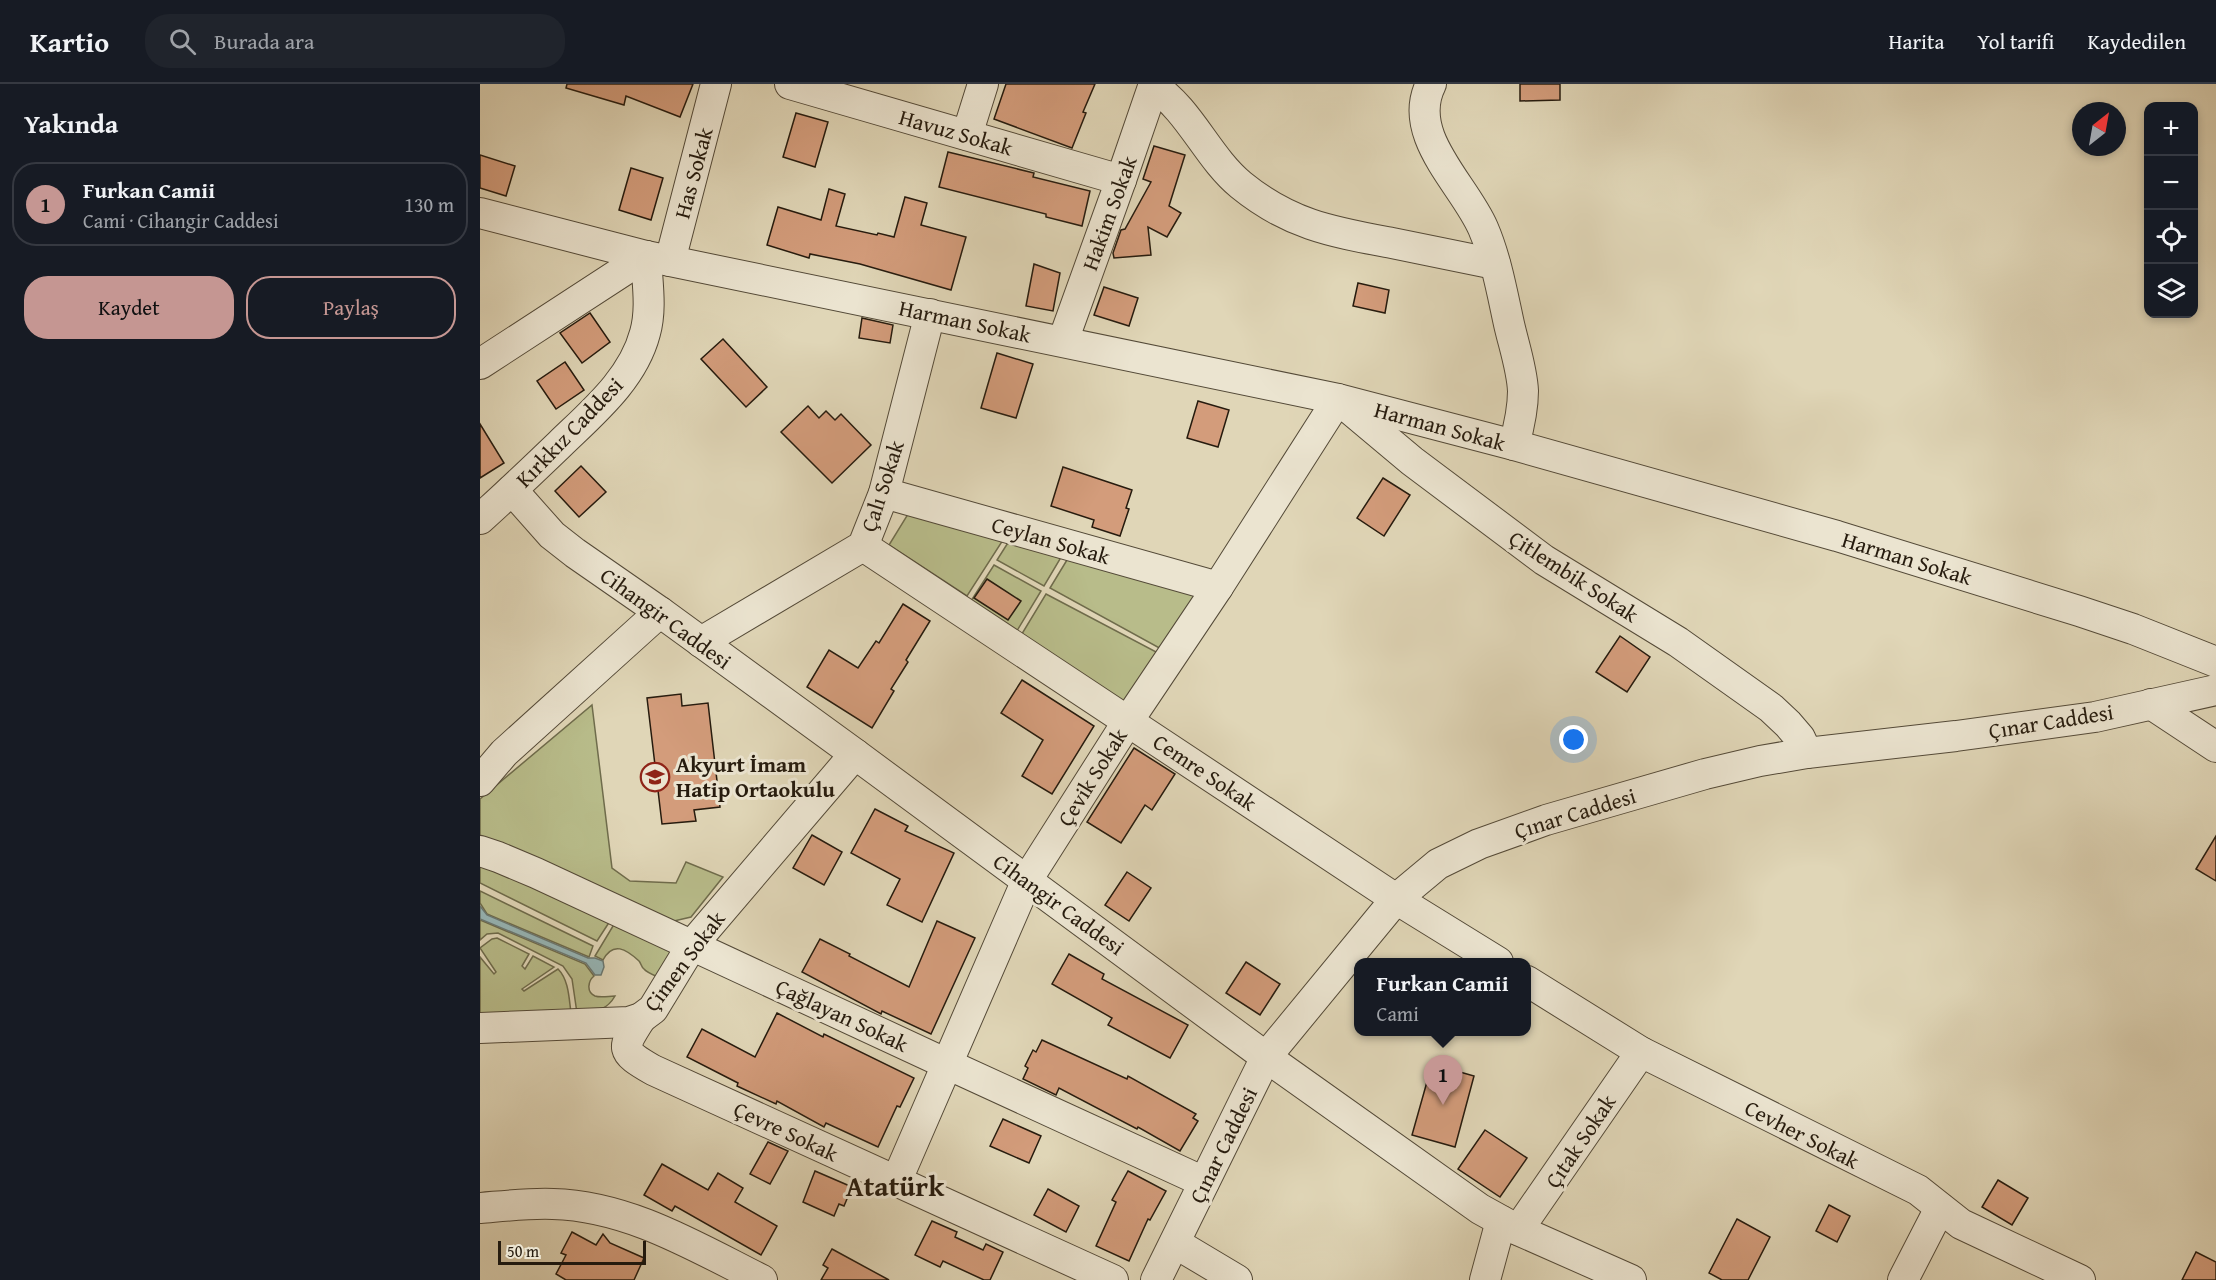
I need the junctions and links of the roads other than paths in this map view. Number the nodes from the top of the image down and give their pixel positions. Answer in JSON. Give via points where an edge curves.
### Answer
{"nodes":[{"id":1,"x":716,"y":84,"type":"edge"},
{"id":2,"x":790,"y":84,"type":"edge"},
{"id":3,"x":983,"y":84,"type":"edge"},
{"id":4,"x":1431,"y":84,"type":"edge"},
{"id":5,"x":1154,"y":85,"type":"edge"},
{"id":6,"x":849,"y":92,"type":"edge"},
{"id":7,"x":967,"y":135,"type":"junction"},
{"id":8,"x":1121,"y":180,"type":"junction"},
{"id":9,"x":480,"y":213,"type":"edge"},
{"id":10,"x":658,"y":259,"type":"junction"},
{"id":11,"x":1495,"y":264,"type":"junction"},
{"id":12,"x":930,"y":314,"type":"junction"},
{"id":13,"x":1063,"y":341,"type":"junction"},
{"id":14,"x":480,"y":364,"type":"edge"},
{"id":15,"x":1338,"y":399,"type":"junction"},
{"id":16,"x":1514,"y":445,"type":"junction"},
{"id":17,"x":512,"y":490,"type":"junction"},
{"id":18,"x":884,"y":493,"type":"junction"},
{"id":19,"x":480,"y":519,"type":"edge"},
{"id":20,"x":863,"y":546,"type":"junction"},
{"id":21,"x":1218,"y":587,"type":"junction"},
{"id":22,"x":660,"y":612,"type":"junction"},
{"id":23,"x":701,"y":642,"type":"junction"},
{"id":24,"x":2216,"y":662,"type":"edge"},
{"id":25,"x":2216,"y":690,"type":"edge"},
{"id":26,"x":2151,"y":704,"type":"junction"},
{"id":27,"x":1128,"y":721,"type":"junction"},
{"id":28,"x":2216,"y":747,"type":"edge"},
{"id":29,"x":1807,"y":753,"type":"junction"},
{"id":30,"x":855,"y":754,"type":"junction"},
{"id":31,"x":480,"y":781,"type":"edge"},
{"id":32,"x":480,"y":851,"type":"edge"},
{"id":33,"x":1027,"y":880,"type":"junction"},
{"id":34,"x":1396,"y":899,"type":"junction"},
{"id":35,"x":692,"y":945,"type":"junction"},
{"id":36,"x":1490,"y":958,"type":"edge"},
{"id":37,"x":1531,"y":983,"type":"edge"},
{"id":38,"x":641,"y":1018,"type":"junction"},
{"id":39,"x":480,"y":1028,"type":"edge"},
{"id":40,"x":1641,"y":1052,"type":"junction"},
{"id":41,"x":1266,"y":1058,"type":"junction"},
{"id":42,"x":947,"y":1064,"type":"junction"},
{"id":43,"x":896,"y":1182,"type":"junction"},
{"id":44,"x":1204,"y":1182,"type":"junction"},
{"id":45,"x":480,"y":1208,"type":"edge"},
{"id":46,"x":1940,"y":1208,"type":"junction"},
{"id":47,"x":1509,"y":1226,"type":"junction"},
{"id":48,"x":1175,"y":1243,"type":"junction"},
{"id":49,"x":762,"y":1280,"type":"edge"},
{"id":50,"x":1113,"y":1280,"type":"edge"},
{"id":51,"x":1156,"y":1280,"type":"edge"},
{"id":52,"x":1237,"y":1280,"type":"edge"},
{"id":53,"x":1485,"y":1280,"type":"edge"},
{"id":54,"x":1631,"y":1280,"type":"edge"},
{"id":55,"x":1903,"y":1280,"type":"edge"},
{"id":56,"x":2080,"y":1280,"type":"edge"}],
"edges":[{"from":1,"to":10,"type":"street","name":"Has Sokak"},
{"from":2,"to":6,"type":"street","name":"Havuz Sokak"},
{"from":3,"to":7,"type":"street"},
{"from":4,"to":11,"type":"street","via":[[1425,106],[1430,139],[1482,227]]},
{"from":5,"to":8,"type":"street","name":"Hakim Sokak"},
{"from":5,"to":11,"type":"street","via":[[1227,171],[1256,196],[1289,216],[1326,230]]},
{"from":6,"to":7,"type":"street","name":"Havuz Sokak"},
{"from":7,"to":8,"type":"street","name":"Havuz Sokak"},
{"from":8,"to":13,"type":"street","name":"Hakim Sokak"},
{"from":9,"to":10,"type":"street"},
{"from":10,"to":12,"type":"street","name":"Harman Sokak"},
{"from":10,"to":14,"type":"street"},
{"from":10,"to":17,"type":"street","name":"Kırkkız Caddesi","via":[[645,334],[634,362],[593,412]]},
{"from":11,"to":16,"type":"street","via":[[1522,390]]},
{"from":12,"to":13,"type":"street","name":"Harman Sokak"},
{"from":12,"to":18,"type":"street","name":"Çalı Sokak"},
{"from":13,"to":15,"type":"street","name":"Harman Sokak"},
{"from":15,"to":16,"type":"street","name":"Harman Sokak"},
{"from":15,"to":21,"type":"street","name":"Çevik Sokak"},
{"from":15,"to":29,"type":"street","name":"Çitlembik Sokak","via":[[1403,454],[1544,560],[1678,642],[1772,708],[1800,738]]},
{"from":16,"to":24,"type":"street","name":"Harman Sokak","via":[[1859,542],[2079,610]]},
{"from":17,"to":19,"type":"street","name":"Kırkkız Caddesi"},
{"from":17,"to":22,"type":"street","name":"Cihangir Caddesi","via":[[552,535]]},
{"from":18,"to":20,"type":"street","name":"Çalı Sokak"},
{"from":18,"to":21,"type":"street","name":"Ceylan Sokak"},
{"from":20,"to":23,"type":"street","name":"Çalı Sokak"},
{"from":20,"to":27,"type":"street","name":"Cemre Sokak"},
{"from":21,"to":27,"type":"street","name":"Çevik Sokak"},
{"from":22,"to":23,"type":"street","name":"Cihangir Caddesi"},
{"from":22,"to":31,"type":"street","via":[[504,753]]},
{"from":23,"to":30,"type":"street","name":"Cihangir Caddesi"},
{"from":25,"to":26,"type":"street","name":"Çınar Caddesi"},
{"from":26,"to":28,"type":"street"},
{"from":26,"to":29,"type":"street","name":"Çınar Caddesi","via":[[2095,717]]},
{"from":27,"to":33,"type":"street","name":"Çevik Sokak"},
{"from":27,"to":34,"type":"street","name":"Cemre Sokak"},
{"from":29,"to":34,"type":"street","name":"Çınar Caddesi","via":[[1705,774],[1546,820],[1438,864]]},
{"from":30,"to":33,"type":"street","name":"Cihangir Caddesi"},
{"from":30,"to":35,"type":"street","name":"Çimen Sokak"},
{"from":32,"to":35,"type":"street","name":"Çağlayan Sokak"},
{"from":33,"to":41,"type":"street","name":"Cihangir Caddesi"},
{"from":33,"to":42,"type":"street","name":"Çevik Sokak"},
{"from":34,"to":36,"type":"street"},
{"from":34,"to":41,"type":"street","name":"Çınar Caddesi"},
{"from":35,"to":38,"type":"street","name":"Çimen Sokak","via":[[653,1009]]},
{"from":35,"to":42,"type":"street","name":"Çağlayan Sokak"},
{"from":37,"to":40,"type":"street","name":"Cevher Sokak"},
{"from":38,"to":39,"type":"street","name":"Çimen Sokak","via":[[629,1022]]},
{"from":38,"to":43,"type":"street","name":"Çevre Sokak","via":[[626,1046],[634,1059]]},
{"from":40,"to":46,"type":"street","name":"Cevher Sokak","via":[[1907,1185]]},
{"from":40,"to":47,"type":"street","name":"Çıtak Sokak"},
{"from":41,"to":44,"type":"street","name":"Çınar Caddesi"},
{"from":41,"to":47,"type":"street","name":"Cihangir Caddesi"},
{"from":42,"to":43,"type":"street","name":"Çevik Sokak"},
{"from":42,"to":44,"type":"street","name":"Çağlayan Sokak"},
{"from":43,"to":50,"type":"street","name":"Çevre Sokak"},
{"from":44,"to":48,"type":"street","name":"Çınar Caddesi"},
{"from":45,"to":49,"type":"street","via":[[553,1204],[607,1212],[657,1228]]},
{"from":46,"to":55,"type":"street"},
{"from":46,"to":56,"type":"street","name":"Cevher Sokak","via":[[1961,1224]]},
{"from":47,"to":53,"type":"street"},
{"from":47,"to":54,"type":"street","name":"Cihangir Caddesi"},
{"from":48,"to":51,"type":"street","name":"Çınar Caddesi"},
{"from":48,"to":52,"type":"street"}]}
